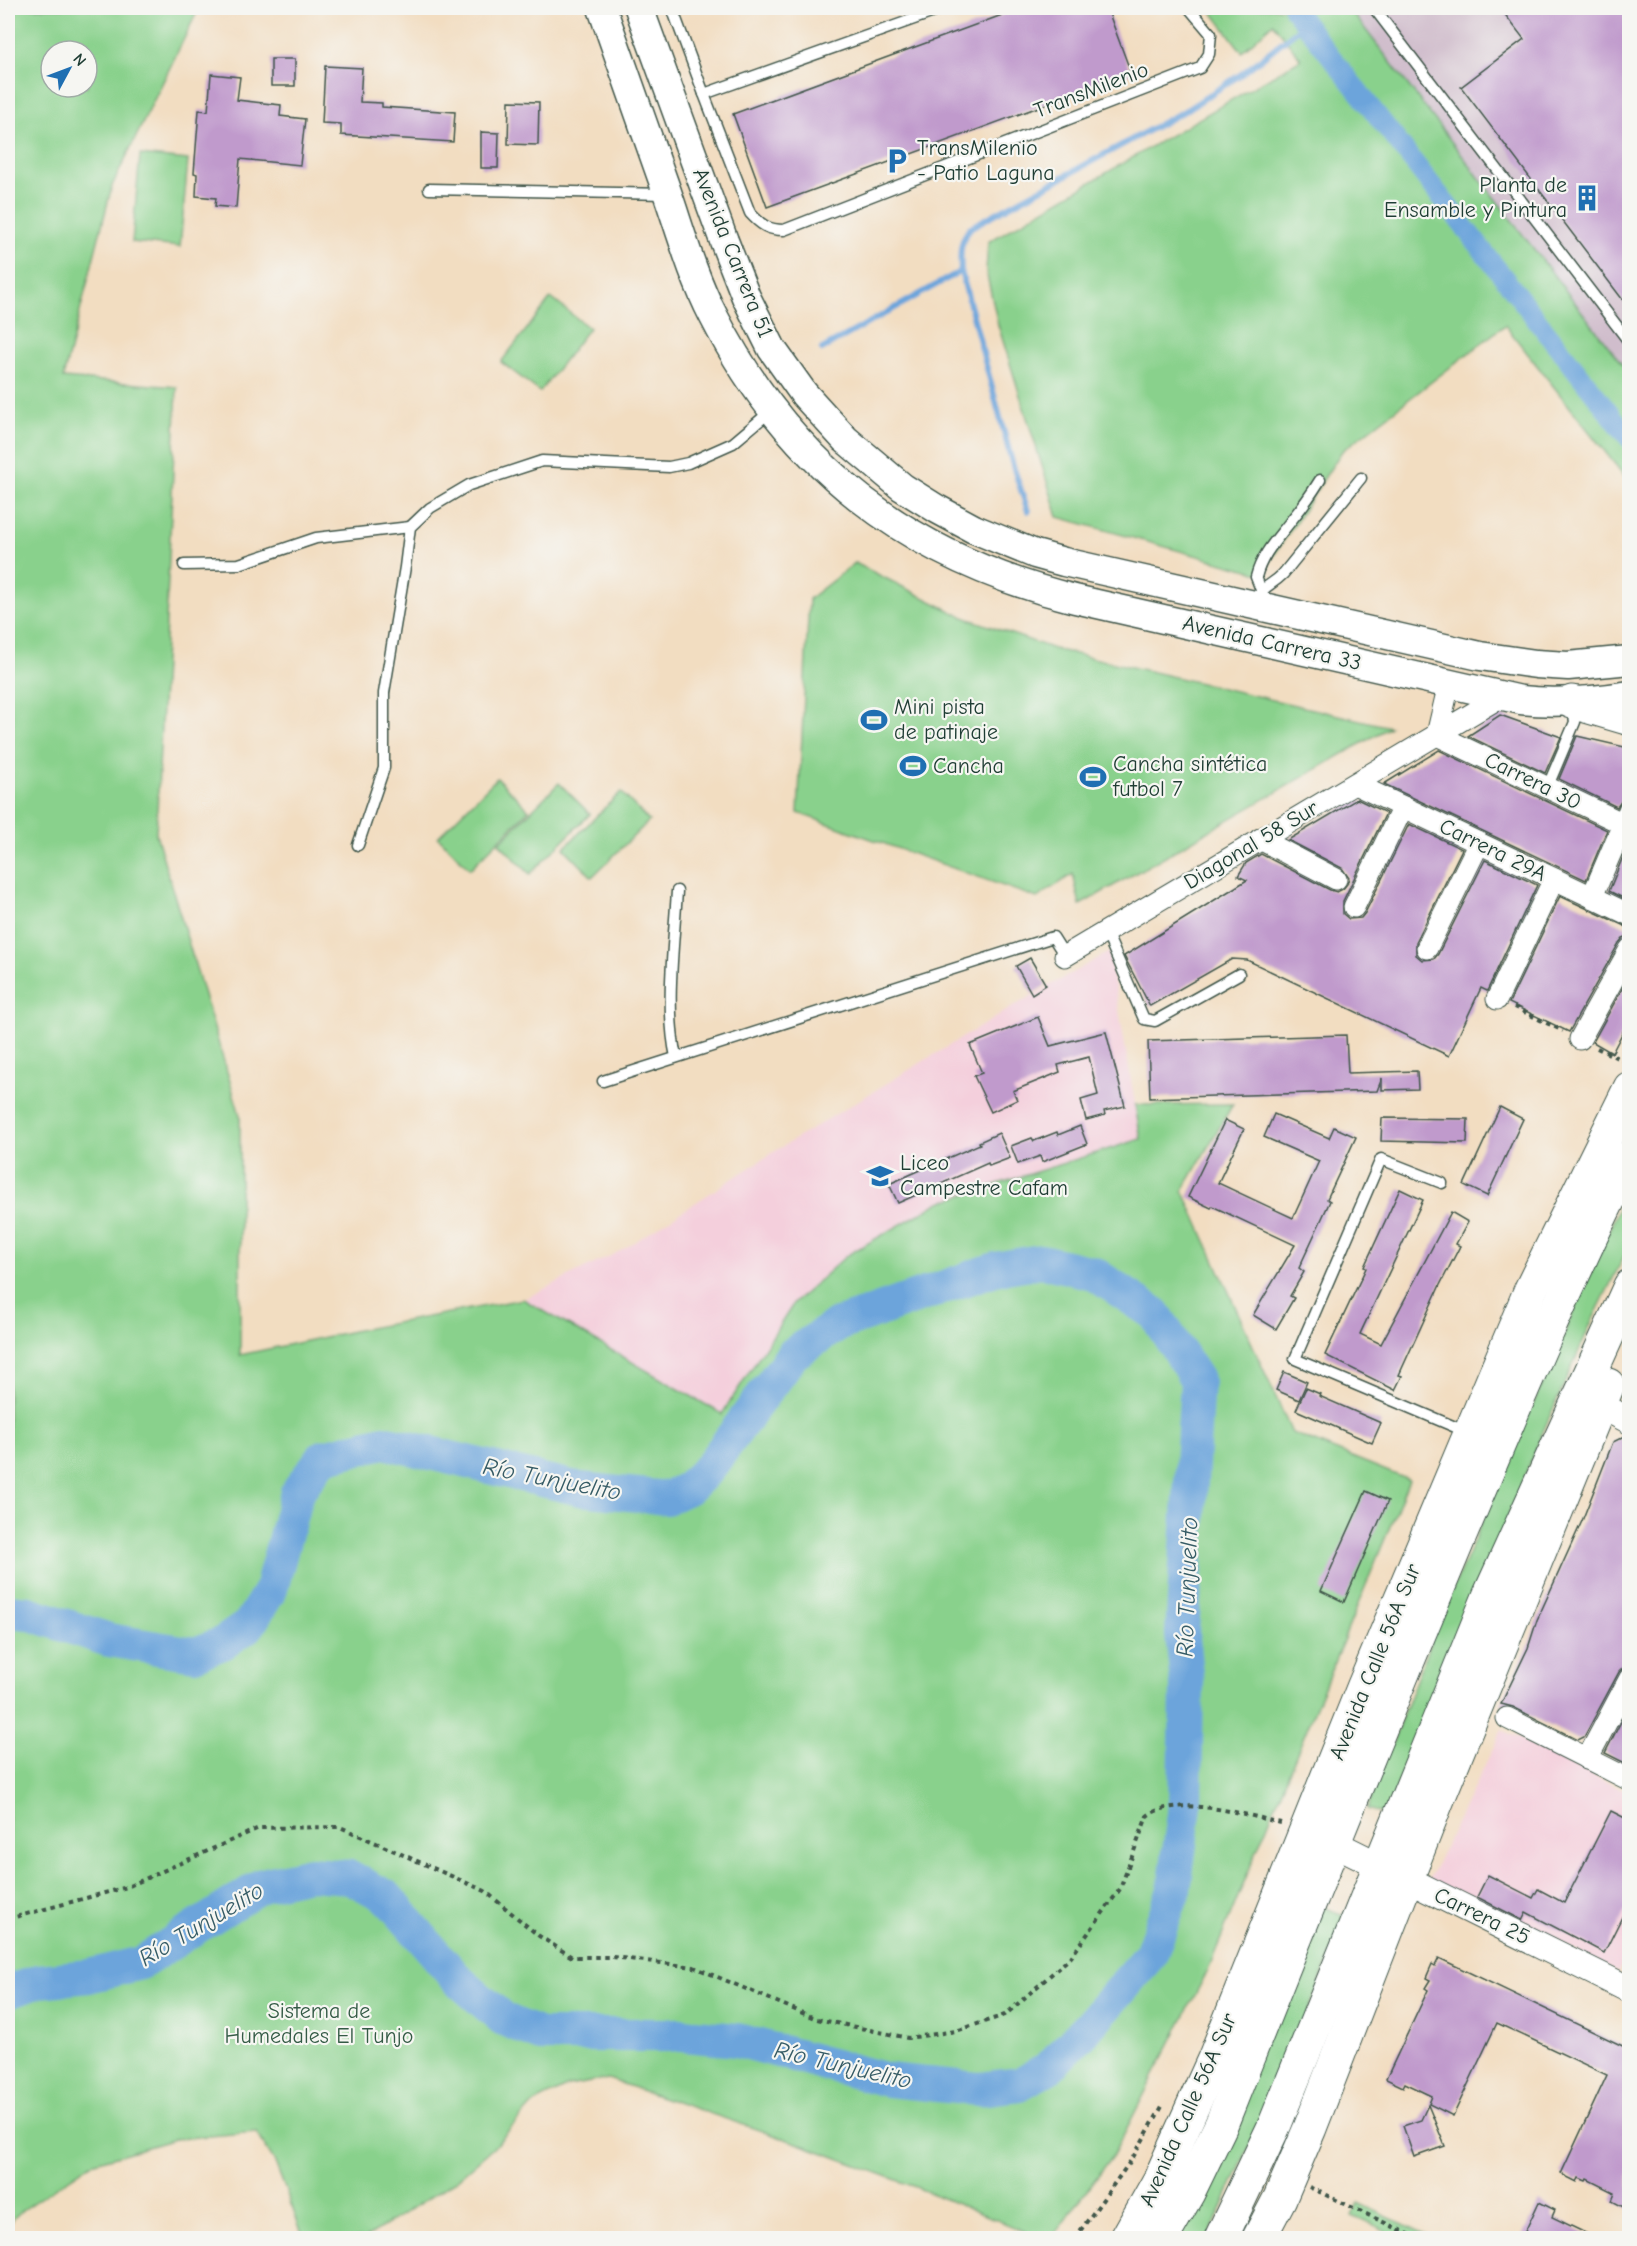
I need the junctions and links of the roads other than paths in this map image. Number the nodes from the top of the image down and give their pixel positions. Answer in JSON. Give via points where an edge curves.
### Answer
{"nodes":[{"id":1,"x":602,"y":8,"type":"edge"},
{"id":2,"x":639,"y":8,"type":"edge"},
{"id":3,"x":672,"y":8,"type":"edge"},
{"id":4,"x":945,"y":8,"type":"edge"},
{"id":5,"x":1189,"y":8,"type":"edge"},
{"id":6,"x":1374,"y":8,"type":"edge"},
{"id":7,"x":704,"y":94,"type":"junction"},
{"id":8,"x":429,"y":189,"type":"dead end"},
{"id":9,"x":668,"y":194,"type":"junction"},
{"id":10,"x":1629,"y":343,"type":"edge"},
{"id":11,"x":772,"y":409,"type":"junction"},
{"id":12,"x":1361,"y":478,"type":"dead end"},
{"id":13,"x":1320,"y":480,"type":"dead end"},
{"id":14,"x":410,"y":527,"type":"junction"},
{"id":15,"x":924,"y":541,"type":"joint"},
{"id":16,"x":1035,"y":554,"type":"joint"},
{"id":17,"x":184,"y":565,"type":"dead end"},
{"id":18,"x":1258,"y":597,"type":"junction"},
{"id":19,"x":1455,"y":651,"type":"junction"},
{"id":20,"x":1629,"y":660,"type":"edge"},
{"id":21,"x":1568,"y":666,"type":"junction"},
{"id":22,"x":1449,"y":684,"type":"junction"},
{"id":23,"x":1629,"y":695,"type":"edge"},
{"id":24,"x":1502,"y":696,"type":"junction"},
{"id":25,"x":1572,"y":702,"type":"junction"},
{"id":26,"x":1629,"y":719,"type":"edge"},
{"id":27,"x":1437,"y":735,"type":"junction"},
{"id":28,"x":1355,"y":784,"type":"junction"},
{"id":29,"x":1547,"y":788,"type":"junction"},
{"id":30,"x":1403,"y":807,"type":"junction"},
{"id":31,"x":1627,"y":820,"type":"edge"},
{"id":32,"x":1260,"y":839,"type":"junction"},
{"id":33,"x":1479,"y":843,"type":"junction"},
{"id":34,"x":358,"y":845,"type":"dead end"},
{"id":35,"x":1336,"y":879,"type":"dead end"},
{"id":36,"x":1554,"y":879,"type":"junction"},
{"id":37,"x":677,"y":891,"type":"dead end"},
{"id":38,"x":1592,"y":897,"type":"junction"},
{"id":39,"x":1354,"y":907,"type":"dead end"},
{"id":40,"x":1629,"y":915,"type":"edge"},
{"id":41,"x":1106,"y":932,"type":"junction"},
{"id":42,"x":1427,"y":948,"type":"dead end"},
{"id":43,"x":1629,"y":950,"type":"edge"},
{"id":44,"x":1065,"y":956,"type":"joint"},
{"id":45,"x":1239,"y":974,"type":"dead end"},
{"id":46,"x":1497,"y":999,"type":"dead end"},
{"id":47,"x":1580,"y":1039,"type":"dead end"},
{"id":48,"x":676,"y":1057,"type":"junction"},
{"id":49,"x":603,"y":1081,"type":"dead end"},
{"id":50,"x":1629,"y":1088,"type":"edge"},
{"id":51,"x":1629,"y":1157,"type":"edge"},
{"id":52,"x":1442,"y":1183,"type":"dead end"},
{"id":53,"x":1629,"y":1286,"type":"edge"},
{"id":54,"x":1629,"y":1339,"type":"edge"},
{"id":55,"x":1600,"y":1405,"type":"junction"},
{"id":56,"x":1629,"y":1420,"type":"edge"},
{"id":57,"x":1470,"y":1433,"type":"junction"},
{"id":58,"x":1450,"y":1558,"type":"junction"},
{"id":59,"x":1490,"y":1593,"type":"junction"},
{"id":60,"x":1491,"y":1673,"type":"junction"},
{"id":61,"x":1629,"y":1678,"type":"edge"},
{"id":62,"x":1507,"y":1718,"type":"dead end"},
{"id":63,"x":1587,"y":1759,"type":"junction"},
{"id":64,"x":1629,"y":1780,"type":"edge"},
{"id":65,"x":1334,"y":1843,"type":"junction"},
{"id":66,"x":1392,"y":1872,"type":"junction"},
{"id":67,"x":1629,"y":1990,"type":"edge"},
{"id":68,"x":1301,"y":2148,"type":"junction"},
{"id":69,"x":1237,"y":2206,"type":"junction"},
{"id":70,"x":1127,"y":2238,"type":"edge"},
{"id":71,"x":1161,"y":2238,"type":"edge"},
{"id":72,"x":1221,"y":2238,"type":"edge"},
{"id":73,"x":1259,"y":2238,"type":"edge"}],
"edges":[{"from":1,"to":9,"type":"main road","name":"Avenida Carrera 51"},
{"from":2,"to":16,"type":"main road","name":"Avenida Carrera 51","via":[[746,297],[772,349],[804,394],[845,439],[902,487],[974,529]]},
{"from":3,"to":7,"type":"lane","name":"TransMilenio"},
{"from":4,"to":7,"type":"lane"},
{"from":5,"to":7,"type":"lane","name":"TransMilenio","via":[[1211,34],[1209,54],[1200,68],[784,230],[770,230],[750,213]]},
{"from":6,"to":10,"type":"lane"},
{"from":8,"to":9,"type":"lane"},
{"from":9,"to":11,"type":"main road","name":"Avenida Carrera 51","via":[[712,313],[735,356]]},
{"from":11,"to":14,"type":"lane","via":[[733,443],[688,463],[669,467],[542,461],[469,485],[430,508]]},
{"from":11,"to":15,"type":"main road","name":"Avenida Carrera 51","via":[[827,471],[885,519]]},
{"from":12,"to":18,"type":"lane","via":[[1283,574]]},
{"from":13,"to":18,"type":"lane","via":[[1266,553],[1256,577]]},
{"from":14,"to":17,"type":"lane","via":[[316,538],[239,564]]},
{"from":14,"to":34,"type":"lane","via":[[384,693],[384,768]]},
{"from":15,"to":22,"type":"main road","name":"Avenida Carrera 33","via":[[968,563],[1046,592]]},
{"from":16,"to":18,"type":"main road","name":"Avenida Carrera 33","via":[[1159,585]]},
{"from":18,"to":19,"type":"main road","name":"Avenida Carrera 33"},
{"from":19,"to":21,"type":"main road","name":"Avenida Carrera 33"},
{"from":19,"to":22,"type":"main road"},
{"from":20,"to":21,"type":"main road","name":"Avenida Carrera 33"},
{"from":21,"to":24,"type":"main road"},
{"from":22,"to":24,"type":"main road","name":"Avenida Carrera 33"},
{"from":22,"to":27,"type":"street"},
{"from":23,"to":25,"type":"main road","name":"Avenida Carrera 33"},
{"from":24,"to":25,"type":"main road","name":"Avenida Carrera 33"},
{"from":24,"to":27,"type":"street","name":"Diagonal 58 Sur"},
{"from":25,"to":26,"type":"highway"},
{"from":25,"to":29,"type":"lane","via":[[1575,722]]},
{"from":27,"to":28,"type":"street","name":"Diagonal 58 Sur"},
{"from":27,"to":29,"type":"street","name":"Carrera 30"},
{"from":28,"to":30,"type":"street","name":"Carrera 29A"},
{"from":28,"to":32,"type":"street","name":"Diagonal 58 Sur"},
{"from":29,"to":31,"type":"street","name":"Carrera 30"},
{"from":30,"to":33,"type":"street","name":"Carrera 29A"},
{"from":30,"to":39,"type":"street"},
{"from":31,"to":38,"type":"street"},
{"from":32,"to":35,"type":"street"},
{"from":32,"to":41,"type":"street","name":"Diagonal 58 Sur"},
{"from":33,"to":36,"type":"street","name":"Carrera 29A"},
{"from":33,"to":42,"type":"street"},
{"from":36,"to":38,"type":"street","name":"Carrera 29A"},
{"from":36,"to":46,"type":"street"},
{"from":37,"to":48,"type":"lane","via":[[671,1016]]},
{"from":38,"to":40,"type":"street","name":"Carrera 29A"},
{"from":41,"to":44,"type":"street","name":"Diagonal 58 Sur"},
{"from":41,"to":45,"type":"lane","via":[[1144,1019],[1150,1021]]},
{"from":43,"to":47,"type":"street"},
{"from":44,"to":48,"type":"lane","via":[[1053,937]]},
{"from":48,"to":49,"type":"lane"},
{"from":50,"to":57,"type":"highway","name":"Avenida Calle 56A Sur","via":[[1531,1289]]},
{"from":51,"to":58,"type":"highway","name":"Avenida Calle 56A Sur","via":[[1531,1367]]},
{"from":52,"to":57,"type":"lane","via":[[1381,1159],[1295,1359]]},
{"from":53,"to":59,"type":"highway"},
{"from":54,"to":55,"type":"highway"},
{"from":55,"to":56,"type":"street"},
{"from":55,"to":60,"type":"highway"},
{"from":57,"to":58,"type":"highway"},
{"from":57,"to":70,"type":"highway","name":"Avenida Calle 56A Sur","via":[[1214,2059],[1160,2179]]},
{"from":58,"to":65,"type":"highway","name":"Avenida Calle 56A Sur"},
{"from":59,"to":60,"type":"highway"},
{"from":59,"to":66,"type":"highway"},
{"from":60,"to":66,"type":"highway"},
{"from":61,"to":63,"type":"street"},
{"from":62,"to":63,"type":"street"},
{"from":63,"to":64,"type":"street"},
{"from":65,"to":66,"type":"street","name":"Carrera 25"},
{"from":65,"to":71,"type":"highway","name":"Avenida Calle 56A Sur","via":[[1221,2126]]},
{"from":66,"to":67,"type":"street","name":"Carrera 25"},
{"from":66,"to":68,"type":"highway"},
{"from":66,"to":69,"type":"highway"},
{"from":68,"to":69,"type":"highway"},
{"from":68,"to":73,"type":"highway"},
{"from":69,"to":72,"type":"highway"}]}
